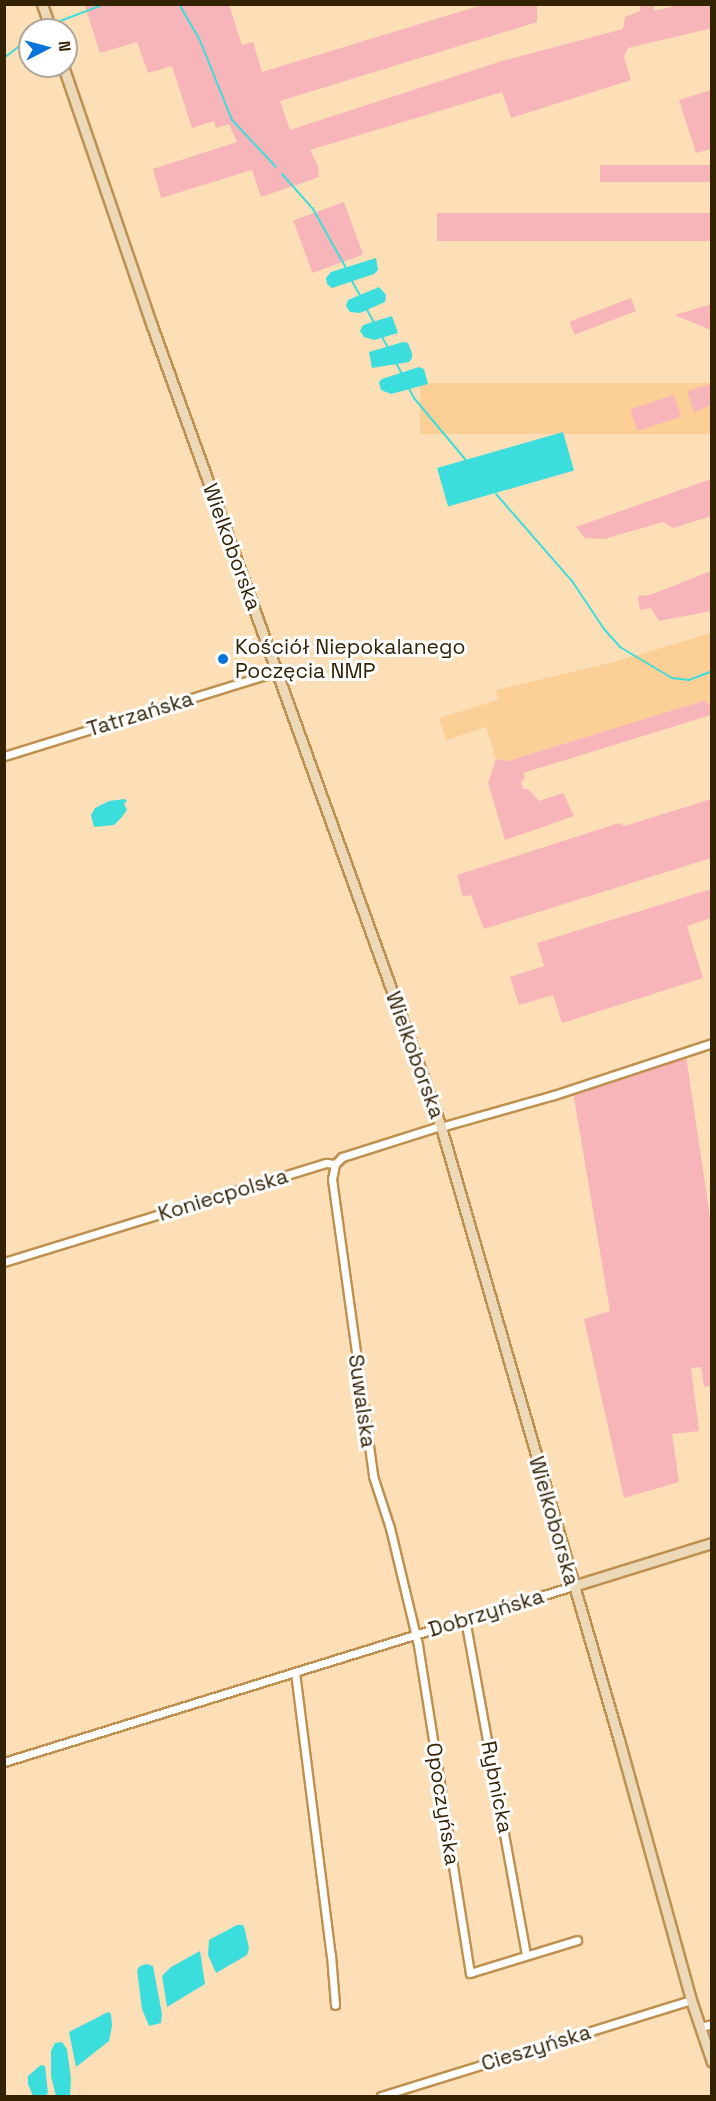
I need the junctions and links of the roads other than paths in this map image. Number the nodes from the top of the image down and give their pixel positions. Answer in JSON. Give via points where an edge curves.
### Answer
{"nodes":[{"id":1,"x":67,"y":78,"type":"edge"},
{"id":2,"x":275,"y":672,"type":"junction"},
{"id":3,"x":4,"y":756,"type":"edge"},
{"id":4,"x":711,"y":1043,"type":"edge"},
{"id":5,"x":440,"y":1126,"type":"junction"},
{"id":6,"x":334,"y":1164,"type":"junction"},
{"id":7,"x":4,"y":1262,"type":"edge"},
{"id":8,"x":711,"y":1544,"type":"edge"},
{"id":9,"x":573,"y":1586,"type":"junction"},
{"id":10,"x":465,"y":1620,"type":"junction"},
{"id":11,"x":414,"y":1635,"type":"junction"},
{"id":12,"x":295,"y":1672,"type":"junction"},
{"id":13,"x":4,"y":1762,"type":"edge"},
{"id":14,"x":577,"y":1940,"type":"dead end"},
{"id":15,"x":526,"y":1955,"type":"junction"},
{"id":16,"x":691,"y":2000,"type":"junction"},
{"id":17,"x":335,"y":2005,"type":"dead end"},
{"id":18,"x":711,"y":2024,"type":"edge"},
{"id":19,"x":701,"y":2027,"type":"junction"},
{"id":20,"x":711,"y":2062,"type":"edge"},
{"id":21,"x":381,"y":2097,"type":"edge"}],
"edges":[{"from":1,"to":2,"type":"street","name":"Wielkoborska"},
{"from":2,"to":3,"type":"street","name":"Tatrzańska"},
{"from":2,"to":5,"type":"street","name":"Wielkoborska"},
{"from":4,"to":5,"type":"street","name":"Koniecpolska","via":[[554,1095]]},
{"from":5,"to":6,"type":"street","name":"Koniecpolska","via":[[342,1157]]},
{"from":5,"to":9,"type":"street","name":"Wielkoborska"},
{"from":6,"to":7,"type":"street","name":"Koniecpolska","via":[[326,1163]]},
{"from":6,"to":11,"type":"street","name":"Suwalska","via":[[332,1179],[373,1476],[390,1528]]},
{"from":8,"to":9,"type":"street","name":"Dobrzyńska"},
{"from":9,"to":10,"type":"street","name":"Dobrzyńska"},
{"from":9,"to":16,"type":"street","name":"Wielkoborska"},
{"from":10,"to":11,"type":"street","name":"Dobrzyńska"},
{"from":10,"to":15,"type":"street","name":"Rybnicka"},
{"from":11,"to":12,"type":"street","name":"Dobrzyńska"},
{"from":11,"to":15,"type":"street","name":"Opoczyńska","via":[[470,1972]]},
{"from":12,"to":13,"type":"street","name":"Dobrzyńska"},
{"from":12,"to":17,"type":"street"},
{"from":14,"to":15,"type":"street"},
{"from":16,"to":19,"type":"street","name":"Wielkoborska"},
{"from":16,"to":21,"type":"street","name":"Cieszyńska"},
{"from":18,"to":19,"type":"street"},
{"from":19,"to":20,"type":"street","name":"Wielkoborska"}]}
